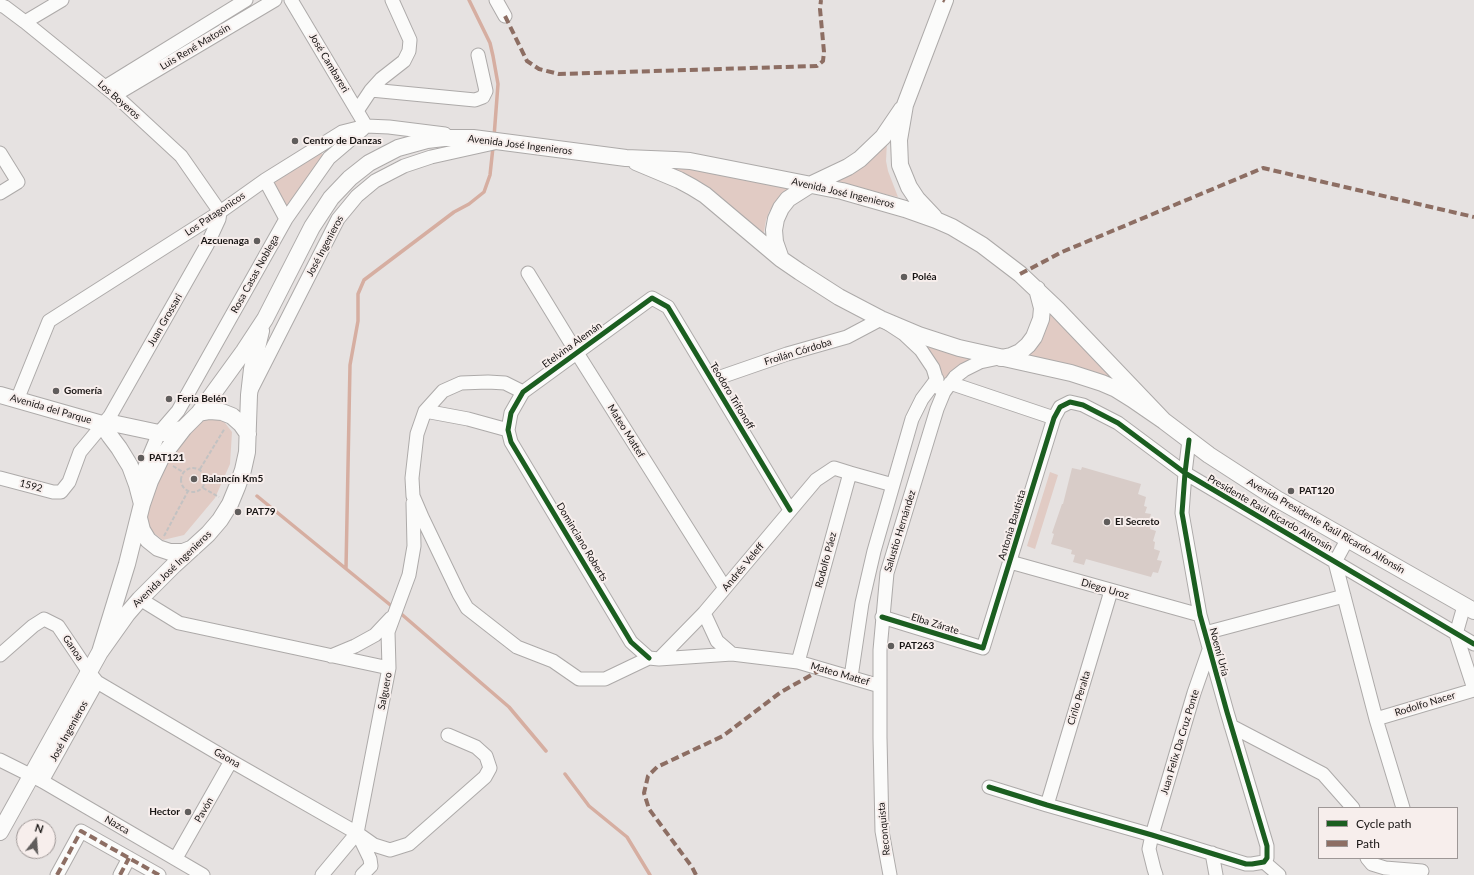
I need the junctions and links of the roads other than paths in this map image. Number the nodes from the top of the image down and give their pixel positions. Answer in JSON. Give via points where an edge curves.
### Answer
{"nodes":[{"id":1,"x":62,"y":0,"type":"edge"},
{"id":2,"x":246,"y":0,"type":"edge"},
{"id":3,"x":275,"y":0,"type":"edge"},
{"id":4,"x":291,"y":0,"type":"edge"},
{"id":5,"x":392,"y":0,"type":"edge"},
{"id":6,"x":496,"y":0,"type":"edge"},
{"id":7,"x":945,"y":0,"type":"edge"},
{"id":8,"x":0,"y":5,"type":"edge"},
{"id":9,"x":505,"y":16,"type":"dead end"},
{"id":10,"x":25,"y":22,"type":"junction"},
{"id":11,"x":478,"y":55,"type":"dead end"},
{"id":12,"x":371,"y":90,"type":"junction"},
{"id":13,"x":110,"y":91,"type":"junction"},
{"id":14,"x":905,"y":105,"type":"junction"},
{"id":15,"x":357,"y":111,"type":"junction"},
{"id":16,"x":366,"y":126,"type":"junction"},
{"id":17,"x":473,"y":138,"type":"junction"},
{"id":18,"x":500,"y":141,"type":"junction"},
{"id":19,"x":0,"y":153,"type":"edge"},
{"id":20,"x":626,"y":158,"type":"junction"},
{"id":21,"x":265,"y":180,"type":"junction"},
{"id":22,"x":810,"y":185,"type":"junction"},
{"id":23,"x":0,"y":193,"type":"edge"},
{"id":24,"x":220,"y":212,"type":"junction"},
{"id":25,"x":286,"y":219,"type":"junction"},
{"id":26,"x":936,"y":220,"type":"junction"},
{"id":27,"x":781,"y":259,"type":"junction"},
{"id":28,"x":528,"y":273,"type":"dead end"},
{"id":29,"x":1037,"y":289,"type":"junction"},
{"id":30,"x":652,"y":298,"type":"joint"},
{"id":31,"x":265,"y":318,"type":"junction"},
{"id":32,"x":881,"y":319,"type":"junction"},
{"id":33,"x":577,"y":353,"type":"junction"},
{"id":34,"x":999,"y":358,"type":"junction"},
{"id":35,"x":937,"y":379,"type":"junction"},
{"id":36,"x":712,"y":380,"type":"junction"},
{"id":37,"x":950,"y":383,"type":"junction"},
{"id":38,"x":523,"y":392,"type":"junction"},
{"id":39,"x":0,"y":395,"type":"edge"},
{"id":40,"x":249,"y":395,"type":"junction"},
{"id":41,"x":17,"y":400,"type":"junction"},
{"id":42,"x":937,"y":409,"type":"junction"},
{"id":43,"x":425,"y":411,"type":"junction"},
{"id":44,"x":199,"y":413,"type":"junction"},
{"id":45,"x":1057,"y":413,"type":"junction"},
{"id":46,"x":1164,"y":421,"type":"junction"},
{"id":47,"x":102,"y":424,"type":"junction"},
{"id":48,"x":184,"y":428,"type":"junction"},
{"id":49,"x":508,"y":430,"type":"junction"},
{"id":50,"x":159,"y":433,"type":"junction"},
{"id":51,"x":248,"y":434,"type":"junction"},
{"id":52,"x":1189,"y":440,"type":"junction"},
{"id":53,"x":850,"y":473,"type":"junction"},
{"id":54,"x":1185,"y":473,"type":"junction"},
{"id":55,"x":0,"y":478,"type":"edge"},
{"id":56,"x":137,"y":485,"type":"junction"},
{"id":57,"x":893,"y":486,"type":"junction"},
{"id":58,"x":61,"y":492,"type":"joint"},
{"id":59,"x":413,"y":496,"type":"junction"},
{"id":60,"x":790,"y":510,"type":"junction"},
{"id":61,"x":140,"y":511,"type":"junction"},
{"id":62,"x":1347,"y":540,"type":"junction"},
{"id":63,"x":195,"y":548,"type":"junction"},
{"id":64,"x":1010,"y":562,"type":"junction"},
{"id":65,"x":1335,"y":562,"type":"junction"},
{"id":66,"x":726,"y":588,"type":"junction"},
{"id":67,"x":1111,"y":591,"type":"junction"},
{"id":68,"x":1344,"y":596,"type":"junction"},
{"id":69,"x":140,"y":599,"type":"junction"},
{"id":70,"x":1469,"y":608,"type":"edge"},
{"id":71,"x":704,"y":613,"type":"junction"},
{"id":72,"x":1200,"y":615,"type":"junction"},
{"id":73,"x":393,"y":616,"type":"junction"},
{"id":74,"x":882,"y":617,"type":"junction"},
{"id":75,"x":1205,"y":633,"type":"junction"},
{"id":76,"x":1456,"y":634,"type":"junction"},
{"id":77,"x":1474,"y":644,"type":"edge"},
{"id":78,"x":983,"y":648,"type":"joint"},
{"id":79,"x":1209,"y":650,"type":"junction"},
{"id":80,"x":100,"y":652,"type":"junction"},
{"id":81,"x":732,"y":654,"type":"junction"},
{"id":82,"x":0,"y":655,"type":"edge"},
{"id":83,"x":331,"y":656,"type":"junction"},
{"id":84,"x":654,"y":659,"type":"junction"},
{"id":85,"x":798,"y":662,"type":"junction"},
{"id":86,"x":389,"y":668,"type":"junction"},
{"id":87,"x":93,"y":677,"type":"junction"},
{"id":88,"x":851,"y":677,"type":"junction"},
{"id":89,"x":880,"y":686,"type":"junction"},
{"id":90,"x":1474,"y":689,"type":"edge"},
{"id":91,"x":1376,"y":719,"type":"junction"},
{"id":92,"x":1231,"y":726,"type":"junction"},
{"id":93,"x":448,"y":735,"type":"dead end"},
{"id":94,"x":0,"y":760,"type":"edge"},
{"id":95,"x":231,"y":761,"type":"junction"},
{"id":96,"x":36,"y":779,"type":"junction"},
{"id":97,"x":880,"y":782,"type":"joint"},
{"id":98,"x":989,"y":787,"type":"dead end"},
{"id":99,"x":1047,"y":805,"type":"junction"},
{"id":100,"x":1352,"y":807,"type":"edge"},
{"id":101,"x":1404,"y":807,"type":"edge"},
{"id":102,"x":0,"y":832,"type":"edge"},
{"id":103,"x":357,"y":833,"type":"junction"},
{"id":104,"x":1152,"y":835,"type":"junction"},
{"id":105,"x":1212,"y":853,"type":"junction"},
{"id":106,"x":130,"y":858,"type":"junction"},
{"id":107,"x":176,"y":858,"type":"junction"},
{"id":108,"x":1368,"y":859,"type":"edge"},
{"id":109,"x":1264,"y":862,"type":"junction"},
{"id":110,"x":1421,"y":868,"type":"edge"},
{"id":111,"x":366,"y":870,"type":"edge"},
{"id":112,"x":152,"y":873,"type":"edge"},
{"id":113,"x":57,"y":875,"type":"edge"},
{"id":114,"x":120,"y":875,"type":"edge"},
{"id":115,"x":204,"y":875,"type":"edge"},
{"id":116,"x":322,"y":875,"type":"edge"},
{"id":117,"x":890,"y":875,"type":"edge"},
{"id":118,"x":1156,"y":875,"type":"edge"},
{"id":119,"x":1216,"y":875,"type":"edge"},
{"id":120,"x":1279,"y":875,"type":"edge"}],
"edges":[{"from":1,"to":10,"type":"street"},
{"from":2,"to":13,"type":"street","name":"Luis René Matosin"},
{"from":3,"to":13,"type":"street","name":"Luis René Matosin"},
{"from":4,"to":15,"type":"street","name":"José Cambareri"},
{"from":5,"to":12,"type":"street","via":[[410,40],[409,51],[404,62]]},
{"from":6,"to":9,"type":"street"},
{"from":7,"to":14,"type":"main road"},
{"from":8,"to":10,"type":"street","name":"Los Boyeros"},
{"from":10,"to":13,"type":"street","name":"Los Boyeros"},
{"from":11,"to":12,"type":"street","via":[[486,91],[483,97],[475,100]]},
{"from":12,"to":15,"type":"street"},
{"from":13,"to":24,"type":"street","name":"Los Boyeros","via":[[182,156]]},
{"from":14,"to":22,"type":"main road","via":[[883,137],[860,159]]},
{"from":14,"to":26,"type":"main road","via":[[899,140],[900,165],[908,187]]},
{"from":15,"to":16,"type":"street","name":"José Cambareri"},
{"from":16,"to":17,"type":"street","name":"Los Patagonicos"},
{"from":16,"to":21,"type":"street","name":"Los Patagonicos","via":[[342,132]]},
{"from":16,"to":25,"type":"street","name":"Rosa Casas Noblega","via":[[329,158]]},
{"from":17,"to":18,"type":"main road","name":"Avenida José Ingenieros"},
{"from":17,"to":31,"type":"main road","name":"Avenida José Ingenieros","via":[[444,138],[411,144],[382,156],[350,178],[321,212]]},
{"from":18,"to":20,"type":"main road","name":"Avenida José Ingenieros"},
{"from":18,"to":40,"type":"street","name":"José Ingenieros","via":[[404,166],[375,181],[357,196],[338,219]]},
{"from":19,"to":23,"type":"street","via":[[18,182]]},
{"from":20,"to":22,"type":"main road","name":"Avenida José Ingenieros","via":[[690,162]]},
{"from":20,"to":27,"type":"main road","name":"Avenida José Ingenieros","via":[[680,180],[698,191]]},
{"from":21,"to":24,"type":"street","name":"Los Patagonicos"},
{"from":21,"to":25,"type":"street"},
{"from":22,"to":26,"type":"main road","name":"Avenida José Ingenieros","via":[[874,199]]},
{"from":22,"to":27,"type":"main road","via":[[788,199],[776,219],[774,242]]},
{"from":24,"to":41,"type":"street","name":"Los Patagonicos","via":[[49,321]]},
{"from":24,"to":47,"type":"street","name":"Juan Grossari","via":[[208,245],[110,416]]},
{"from":25,"to":50,"type":"street","name":"Rosa Casas Noblega","via":[[178,411]]},
{"from":26,"to":29,"type":"main road","name":"Avenida José Ingenieros","via":[[982,245]]},
{"from":27,"to":32,"type":"main road","name":"Avenida José Ingenieros","via":[[833,293]]},
{"from":28,"to":33,"type":"street","name":"Mateo Mattef"},
{"from":29,"to":34,"type":"main road","via":[[1042,308],[1034,337],[1020,352]]},
{"from":29,"to":46,"type":"main road","name":"Avenida Presidente Raúl Ricardo Alfonsín"},
{"from":30,"to":33,"type":"street","name":"Etelvina Alemán"},
{"from":30,"to":36,"type":"street","name":"Teodoro Trifonoff","via":[[668,307]]},
{"from":31,"to":40,"type":"main road","name":"Avenida José Ingenieros","via":[[252,369]]},
{"from":31,"to":44,"type":"main road","name":"Avenida José Ingenieros"},
{"from":32,"to":34,"type":"main road","name":"Avenida José Ingenieros","via":[[939,342]]},
{"from":32,"to":35,"type":"street","via":[[916,344],[931,363]]},
{"from":32,"to":36,"type":"street","name":"Froilán Córdoba","via":[[847,337],[787,354]]},
{"from":33,"to":38,"type":"street","name":"Etelvina Alemán"},
{"from":33,"to":66,"type":"street","name":"Mateo Mattef"},
{"from":34,"to":37,"type":"street","via":[[980,362],[959,374]]},
{"from":34,"to":46,"type":"main road","name":"Avenida Presidente Raúl Ricardo Alfonsín","via":[[1102,383],[1124,394]]},
{"from":35,"to":42,"type":"street"},
{"from":35,"to":57,"type":"street","via":[[922,399],[912,419]]},
{"from":36,"to":60,"type":"street","name":"Teodoro Trifonoff"},
{"from":37,"to":42,"type":"street","name":"Salustio Hernández"},
{"from":37,"to":45,"type":"street","name":"Presidente Raúl Ricardo Alfonsín"},
{"from":38,"to":43,"type":"street","via":[[505,383],[461,383],[443,391]]},
{"from":38,"to":49,"type":"street","name":"Etelvina Alemán","via":[[511,412]]},
{"from":39,"to":41,"type":"main road","name":"Avenida del Parque"},
{"from":40,"to":51,"type":"main road","name":"Avenida José Ingenieros"},
{"from":41,"to":47,"type":"main road","name":"Avenida del Parque"},
{"from":42,"to":74,"type":"street","name":"Salustio Hernández","via":[[887,572]]},
{"from":43,"to":49,"type":"street"},
{"from":43,"to":59,"type":"street","name":"Salguero","via":[[416,441]]},
{"from":44,"to":48,"type":"main road","name":"Avenida José Ingenieros"},
{"from":44,"to":51,"type":"main road","via":[[210,410],[232,416],[242,424]]},
{"from":45,"to":54,"type":"street","name":"Presidente Raúl Ricardo Alfonsín","via":[[1070,402],[1099,412],[1118,423]]},
{"from":45,"to":64,"type":"street","name":"Antonia Bautista"},
{"from":46,"to":52,"type":"main road","name":"Avenida Presidente Raúl Ricardo Alfonsín"},
{"from":47,"to":50,"type":"main road","name":"Avenida del Parque","via":[[112,423]]},
{"from":47,"to":56,"type":"main road","name":"Avenida José Ingenieros","via":[[130,466]]},
{"from":47,"to":58,"type":"street","name":"Juan Grossari","via":[[80,452],[69,482]]},
{"from":48,"to":50,"type":"main road","via":[[170,433]]},
{"from":48,"to":61,"type":"main road","name":"Avenida José Ingenieros","via":[[150,480]]},
{"from":49,"to":84,"type":"street","name":"Dominciano Roberts","via":[[511,442],[631,642]]},
{"from":50,"to":56,"type":"street"},
{"from":51,"to":63,"type":"main road","name":"Avenida José Ingenieros","via":[[243,470],[230,504],[220,520]]},
{"from":52,"to":54,"type":"street","name":"Noemí Uría"},
{"from":52,"to":62,"type":"main road","name":"Avenida Presidente Raúl Ricardo Alfonsín","via":[[1277,500]]},
{"from":53,"to":57,"type":"street"},
{"from":53,"to":60,"type":"street","name":"Andrés Veleff","via":[[834,468],[816,480]]},
{"from":53,"to":85,"type":"street","name":"Rodolfo Páez"},
{"from":54,"to":65,"type":"street","name":"Presidente Raúl Ricardo Alfonsín"},
{"from":54,"to":72,"type":"street","name":"Noemí Uría","via":[[1182,513]]},
{"from":55,"to":58,"type":"street","name":"1592"},
{"from":56,"to":61,"type":"main road","name":"Avenida José Ingenieros"},
{"from":57,"to":88,"type":"street","via":[[862,603]]},
{"from":59,"to":73,"type":"street","name":"Salguero","via":[[414,546],[409,575]]},
{"from":59,"to":84,"type":"street","via":[[467,608],[517,647],[553,661],[579,679],[605,680]]},
{"from":60,"to":66,"type":"street","name":"Andrés Veleff"},
{"from":61,"to":63,"type":"main road","via":[[142,530],[148,540],[158,548],[170,552],[183,552]]},
{"from":61,"to":80,"type":"main road","name":"Avenida José Ingenieros"},
{"from":62,"to":65,"type":"street"},
{"from":62,"to":70,"type":"main road","name":"Avenida Presidente Raúl Ricardo Alfonsín"},
{"from":63,"to":69,"type":"main road","name":"Avenida José Ingenieros"},
{"from":64,"to":67,"type":"street","name":"Diego Uroz"},
{"from":64,"to":78,"type":"street","name":"Antonia Bautista"},
{"from":65,"to":68,"type":"street"},
{"from":65,"to":76,"type":"street","name":"Presidente Raúl Ricardo Alfonsín"},
{"from":66,"to":71,"type":"street","name":"Andrés Veleff"},
{"from":67,"to":72,"type":"street","name":"Diego Uroz"},
{"from":67,"to":99,"type":"street","name":"Cirilo Peralta"},
{"from":68,"to":75,"type":"street"},
{"from":68,"to":91,"type":"street"},
{"from":69,"to":80,"type":"main road","name":"Avenida José Ingenieros"},
{"from":69,"to":83,"type":"street","via":[[179,623]]},
{"from":70,"to":76,"type":"street"},
{"from":71,"to":81,"type":"street","via":[[717,641]]},
{"from":71,"to":84,"type":"street","name":"Andrés Veleff"},
{"from":72,"to":75,"type":"street","name":"Noemí Uría"},
{"from":73,"to":83,"type":"street","via":[[375,635]]},
{"from":73,"to":86,"type":"street","name":"Salguero","via":[[388,632]]},
{"from":74,"to":78,"type":"street","name":"Elba Zárate"},
{"from":74,"to":89,"type":"street","name":"Salustio Hernández"},
{"from":75,"to":79,"type":"street","name":"Noemí Uría"},
{"from":76,"to":77,"type":"street","name":"Presidente Raúl Ricardo Alfonsín"},
{"from":76,"to":90,"type":"street"},
{"from":79,"to":92,"type":"street","name":"Noemí Uría"},
{"from":79,"to":104,"type":"street","name":"Juan Felix Da Cruz Ponte"},
{"from":80,"to":87,"type":"main road","name":"Avenida José Ingenieros"},
{"from":81,"to":84,"type":"street","name":"Mateo Mattef"},
{"from":81,"to":85,"type":"street","name":"Mateo Mattef"},
{"from":82,"to":87,"type":"street","name":"Ganoa","via":[[44,619],[58,626]]},
{"from":83,"to":86,"type":"street"},
{"from":85,"to":88,"type":"street","name":"Mateo Mattef"},
{"from":86,"to":103,"type":"street","name":"Salguero"},
{"from":87,"to":95,"type":"street","name":"Gaona"},
{"from":87,"to":96,"type":"main road","name":"Avenida José Ingenieros"},
{"from":88,"to":89,"type":"street","name":"Mateo Mattef"},
{"from":89,"to":97,"type":"street","name":"Salustio Hernández"},
{"from":90,"to":91,"type":"street","name":"Rodolfo Nacer"},
{"from":91,"to":101,"type":"street"},
{"from":92,"to":100,"type":"street","via":[[1323,774]]},
{"from":92,"to":109,"type":"street","name":"Noemí Uría","via":[[1267,846],[1267,858]]},
{"from":93,"to":103,"type":"street","name":"Gaona","via":[[476,747],[486,756],[490,768],[485,777],[409,844],[390,850],[374,845]]},
{"from":94,"to":96,"type":"street","name":"Nazca"},
{"from":95,"to":103,"type":"street","name":"Gaona"},
{"from":95,"to":107,"type":"street","name":"Pavón"},
{"from":96,"to":102,"type":"main road","name":"Avenida José Ingenieros"},
{"from":96,"to":107,"type":"street","name":"Nazca"},
{"from":97,"to":117,"type":"street","name":"Reconquista","via":[[882,831]]},
{"from":98,"to":99,"type":"street"},
{"from":99,"to":104,"type":"street"},
{"from":103,"to":111,"type":"street","via":[[370,859]]},
{"from":103,"to":116,"type":"street","name":"Salguero"},
{"from":104,"to":105,"type":"street"},
{"from":104,"to":118,"type":"street","name":"Juan Felix Da Cruz Ponte","via":[[1149,848]]},
{"from":105,"to":109,"type":"street","via":[[1246,864]]},
{"from":105,"to":119,"type":"street"},
{"from":106,"to":112,"type":"street"},
{"from":106,"to":113,"type":"street","via":[[81,831]]},
{"from":106,"to":114,"type":"street"},
{"from":107,"to":115,"type":"street","name":"Nazca"},
{"from":108,"to":110,"type":"street","via":[[1372,864],[1385,868]]},
{"from":109,"to":120,"type":"street"}]}
